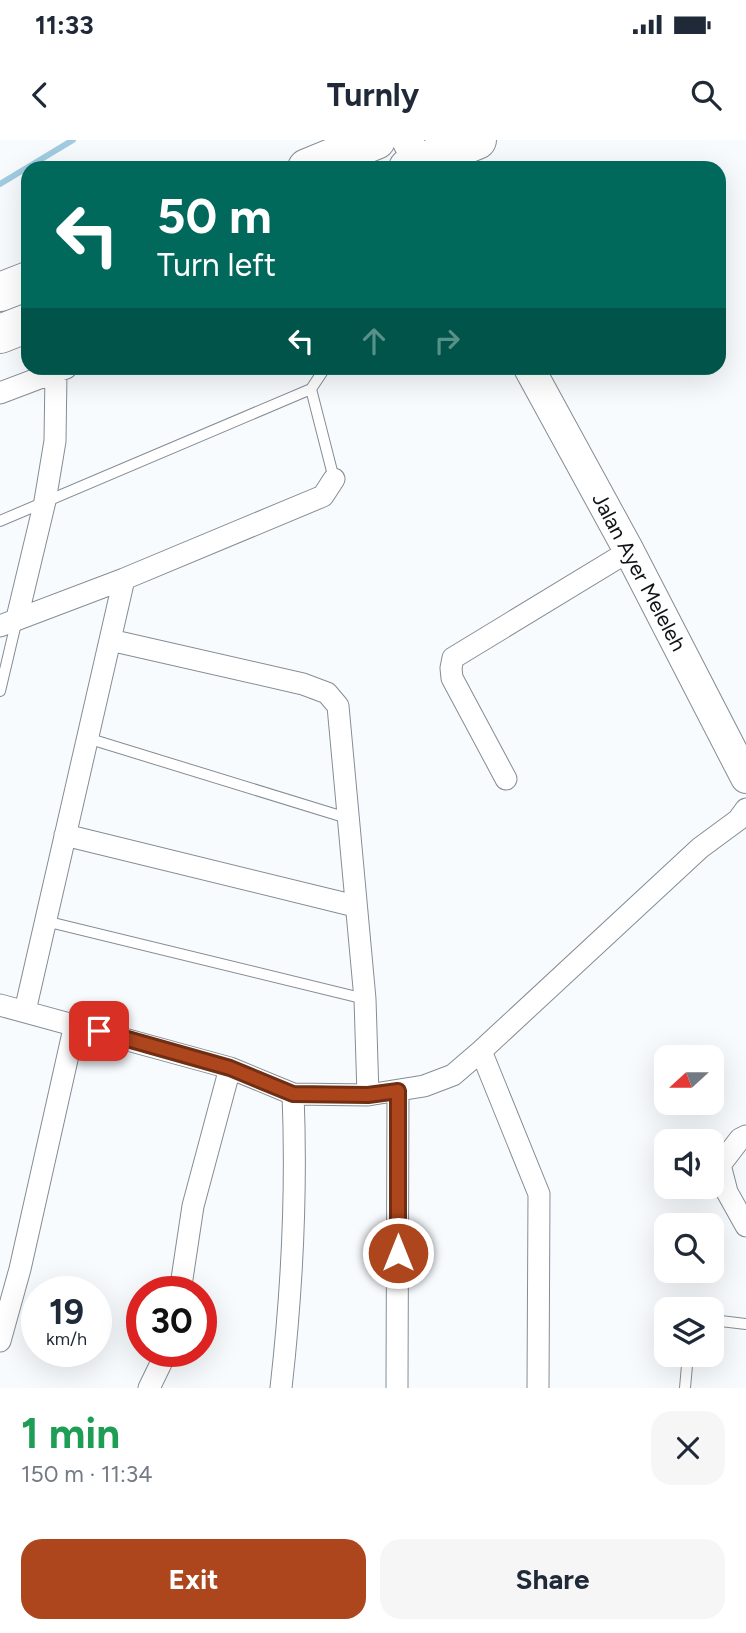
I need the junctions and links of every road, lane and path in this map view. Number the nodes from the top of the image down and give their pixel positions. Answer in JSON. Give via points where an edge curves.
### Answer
{"nodes":[{"id":1,"x":341,"y":140,"type":"edge"},
{"id":2,"x":376,"y":140,"type":"edge"},
{"id":3,"x":477,"y":140,"type":"edge"},
{"id":4,"x":487,"y":140,"type":"edge"},
{"id":5,"x":414,"y":160,"type":"edge"},
{"id":6,"x":317,"y":161,"type":"edge"},
{"id":7,"x":326,"y":161,"type":"edge"},
{"id":8,"x":472,"y":161,"type":"edge"},
{"id":9,"x":21,"y":284,"type":"edge"},
{"id":10,"x":0,"y":292,"type":"edge"},
{"id":11,"x":21,"y":326,"type":"edge"},
{"id":12,"x":0,"y":334,"type":"edge"},
{"id":13,"x":48,"y":375,"type":"edge"},
{"id":14,"x":61,"y":375,"type":"edge"},
{"id":15,"x":320,"y":375,"type":"edge"},
{"id":16,"x":532,"y":375,"type":"edge"},
{"id":17,"x":311,"y":389,"type":"junction"},
{"id":18,"x":0,"y":393,"type":"edge"},
{"id":19,"x":334,"y":479,"type":"joint"},
{"id":20,"x":45,"y":501,"type":"junction"},
{"id":21,"x":0,"y":522,"type":"edge"},
{"id":22,"x":629,"y":551,"type":"junction"},
{"id":23,"x":124,"y":579,"type":"junction"},
{"id":24,"x":9,"y":622,"type":"edge"},
{"id":25,"x":110,"y":640,"type":"junction"},
{"id":26,"x":0,"y":691,"type":"edge"},
{"id":27,"x":88,"y":738,"type":"junction"},
{"id":28,"x":746,"y":778,"type":"edge"},
{"id":29,"x":506,"y":779,"type":"dead end"},
{"id":30,"x":746,"y":809,"type":"edge"},
{"id":31,"x":347,"y":818,"type":"junction"},
{"id":32,"x":65,"y":835,"type":"junction"},
{"id":33,"x":355,"y":906,"type":"junction"},
{"id":34,"x":46,"y":920,"type":"junction"},
{"id":35,"x":365,"y":999,"type":"junction"},
{"id":36,"x":0,"y":1005,"type":"edge"},
{"id":37,"x":24,"y":1011,"type":"junction"},
{"id":38,"x":75,"y":1024,"type":"junction"},
{"id":39,"x":481,"y":1051,"type":"junction"},
{"id":40,"x":230,"y":1068,"type":"junction"},
{"id":41,"x":398,"y":1091,"type":"junction"},
{"id":42,"x":293,"y":1094,"type":"junction"},
{"id":43,"x":368,"y":1095,"type":"junction"},
{"id":44,"x":746,"y":1136,"type":"edge"},
{"id":45,"x":746,"y":1226,"type":"edge"},
{"id":46,"x":182,"y":1276,"type":"edge"},
{"id":47,"x":724,"y":1321,"type":"edge"},
{"id":48,"x":746,"y":1324,"type":"edge"},
{"id":49,"x":0,"y":1341,"type":"edge"},
{"id":50,"x":159,"y":1367,"type":"edge"},
{"id":51,"x":687,"y":1367,"type":"edge"},
{"id":52,"x":149,"y":1388,"type":"edge"},
{"id":53,"x":281,"y":1388,"type":"edge"},
{"id":54,"x":397,"y":1388,"type":"edge"},
{"id":55,"x":538,"y":1388,"type":"edge"},
{"id":56,"x":685,"y":1388,"type":"edge"}],
"edges":[{"from":1,"to":6,"type":"highway"},
{"from":2,"to":7,"type":"highway"},
{"from":3,"to":5,"type":"highway"},
{"from":4,"to":8,"type":"highway"},
{"from":9,"to":10,"type":"highway"},
{"from":11,"to":12,"type":"highway"},
{"from":13,"to":18,"type":"street"},
{"from":14,"to":20,"type":"street"},
{"from":15,"to":17,"type":"lane"},
{"from":16,"to":22,"type":"street","name":"Jalan Ayer Meleleh"},
{"from":17,"to":19,"type":"lane"},
{"from":17,"to":20,"type":"lane"},
{"from":19,"to":23,"type":"street","via":[[323,496]]},
{"from":20,"to":21,"type":"lane"},
{"from":20,"to":24,"type":"street"},
{"from":22,"to":28,"type":"street","name":"Jalan Ayer Meleleh"},
{"from":22,"to":29,"type":"street","via":[[453,658],[452,678]]},
{"from":23,"to":24,"type":"street"},
{"from":23,"to":25,"type":"street"},
{"from":24,"to":26,"type":"lane"},
{"from":25,"to":27,"type":"street"},
{"from":25,"to":31,"type":"street","via":[[327,693],[338,706]]},
{"from":27,"to":31,"type":"lane"},
{"from":27,"to":32,"type":"street"},
{"from":30,"to":39,"type":"street"},
{"from":31,"to":33,"type":"street"},
{"from":32,"to":33,"type":"street"},
{"from":32,"to":34,"type":"street"},
{"from":33,"to":35,"type":"street"},
{"from":34,"to":35,"type":"lane"},
{"from":34,"to":37,"type":"street"},
{"from":35,"to":43,"type":"street"},
{"from":36,"to":37,"type":"street"},
{"from":37,"to":38,"type":"street"},
{"from":38,"to":40,"type":"street"},
{"from":38,"to":49,"type":"street"},
{"from":39,"to":41,"type":"street","via":[[453,1075]]},
{"from":39,"to":55,"type":"street","via":[[539,1194]]},
{"from":40,"to":42,"type":"street"},
{"from":40,"to":46,"type":"street","via":[[193,1206]]},
{"from":41,"to":43,"type":"street"},
{"from":41,"to":54,"type":"street"},
{"from":42,"to":43,"type":"street"},
{"from":42,"to":53,"type":"street","via":[[293,1237]]},
{"from":44,"to":45,"type":"street","via":[[720,1165],[727,1192]]},
{"from":47,"to":48,"type":"lane"},
{"from":50,"to":52,"type":"street"},
{"from":51,"to":56,"type":"lane"}]}
